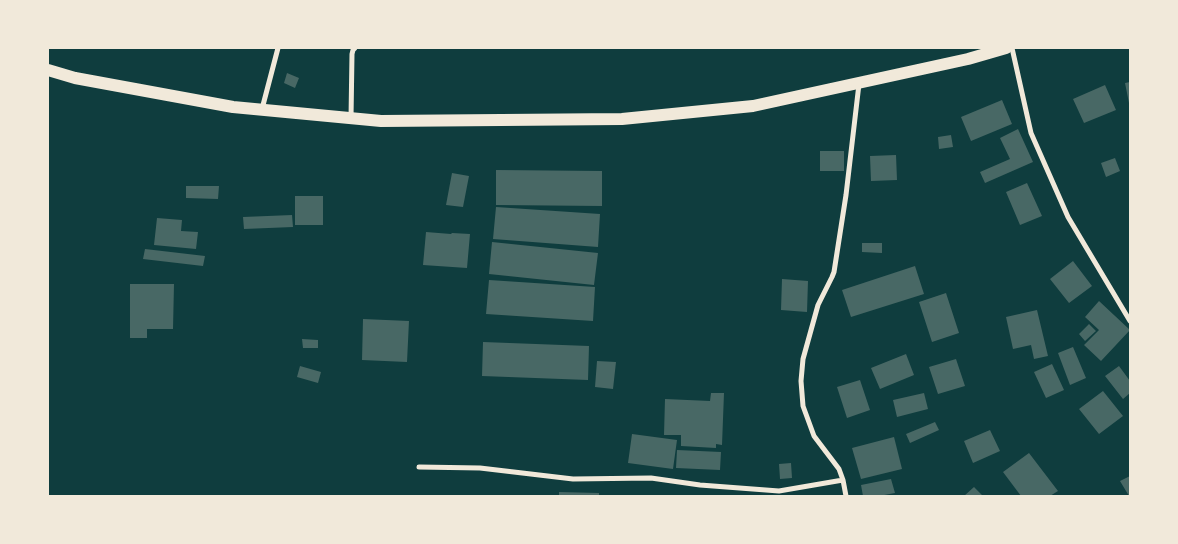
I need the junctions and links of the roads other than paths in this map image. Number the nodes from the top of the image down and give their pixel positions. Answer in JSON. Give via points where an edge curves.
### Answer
{"nodes":[{"id":1,"x":278,"y":48,"type":"edge"},
{"id":2,"x":355,"y":48,"type":"edge"},
{"id":3,"x":1006,"y":48,"type":"edge"},
{"id":4,"x":1012,"y":48,"type":"edge"},
{"id":5,"x":48,"y":70,"type":"edge"},
{"id":6,"x":859,"y":84,"type":"junction"},
{"id":7,"x":262,"y":110,"type":"junction"},
{"id":8,"x":351,"y":118,"type":"junction"},
{"id":9,"x":1130,"y":321,"type":"edge"},
{"id":10,"x":419,"y":467,"type":"dead end"},
{"id":11,"x":843,"y":480,"type":"junction"},
{"id":12,"x":846,"y":496,"type":"edge"}],
"edges":[{"from":1,"to":7,"type":"street"},
{"from":2,"to":8,"type":"street","via":[[352,54]]},
{"from":3,"to":6,"type":"main road"},
{"from":4,"to":9,"type":"street","via":[[1031,133],[1068,217]]},
{"from":5,"to":7,"type":"main road","via":[[76,78]]},
{"from":6,"to":8,"type":"main road","via":[[753,106],[622,118],[381,121]]},
{"from":6,"to":11,"type":"street","via":[[834,272],[818,305],[803,359],[801,381],[803,406],[814,436],[839,469]]},
{"from":7,"to":8,"type":"main road"},
{"from":10,"to":11,"type":"street","via":[[480,468],[573,479],[651,478],[778,491]]},
{"from":11,"to":12,"type":"street"}]}
